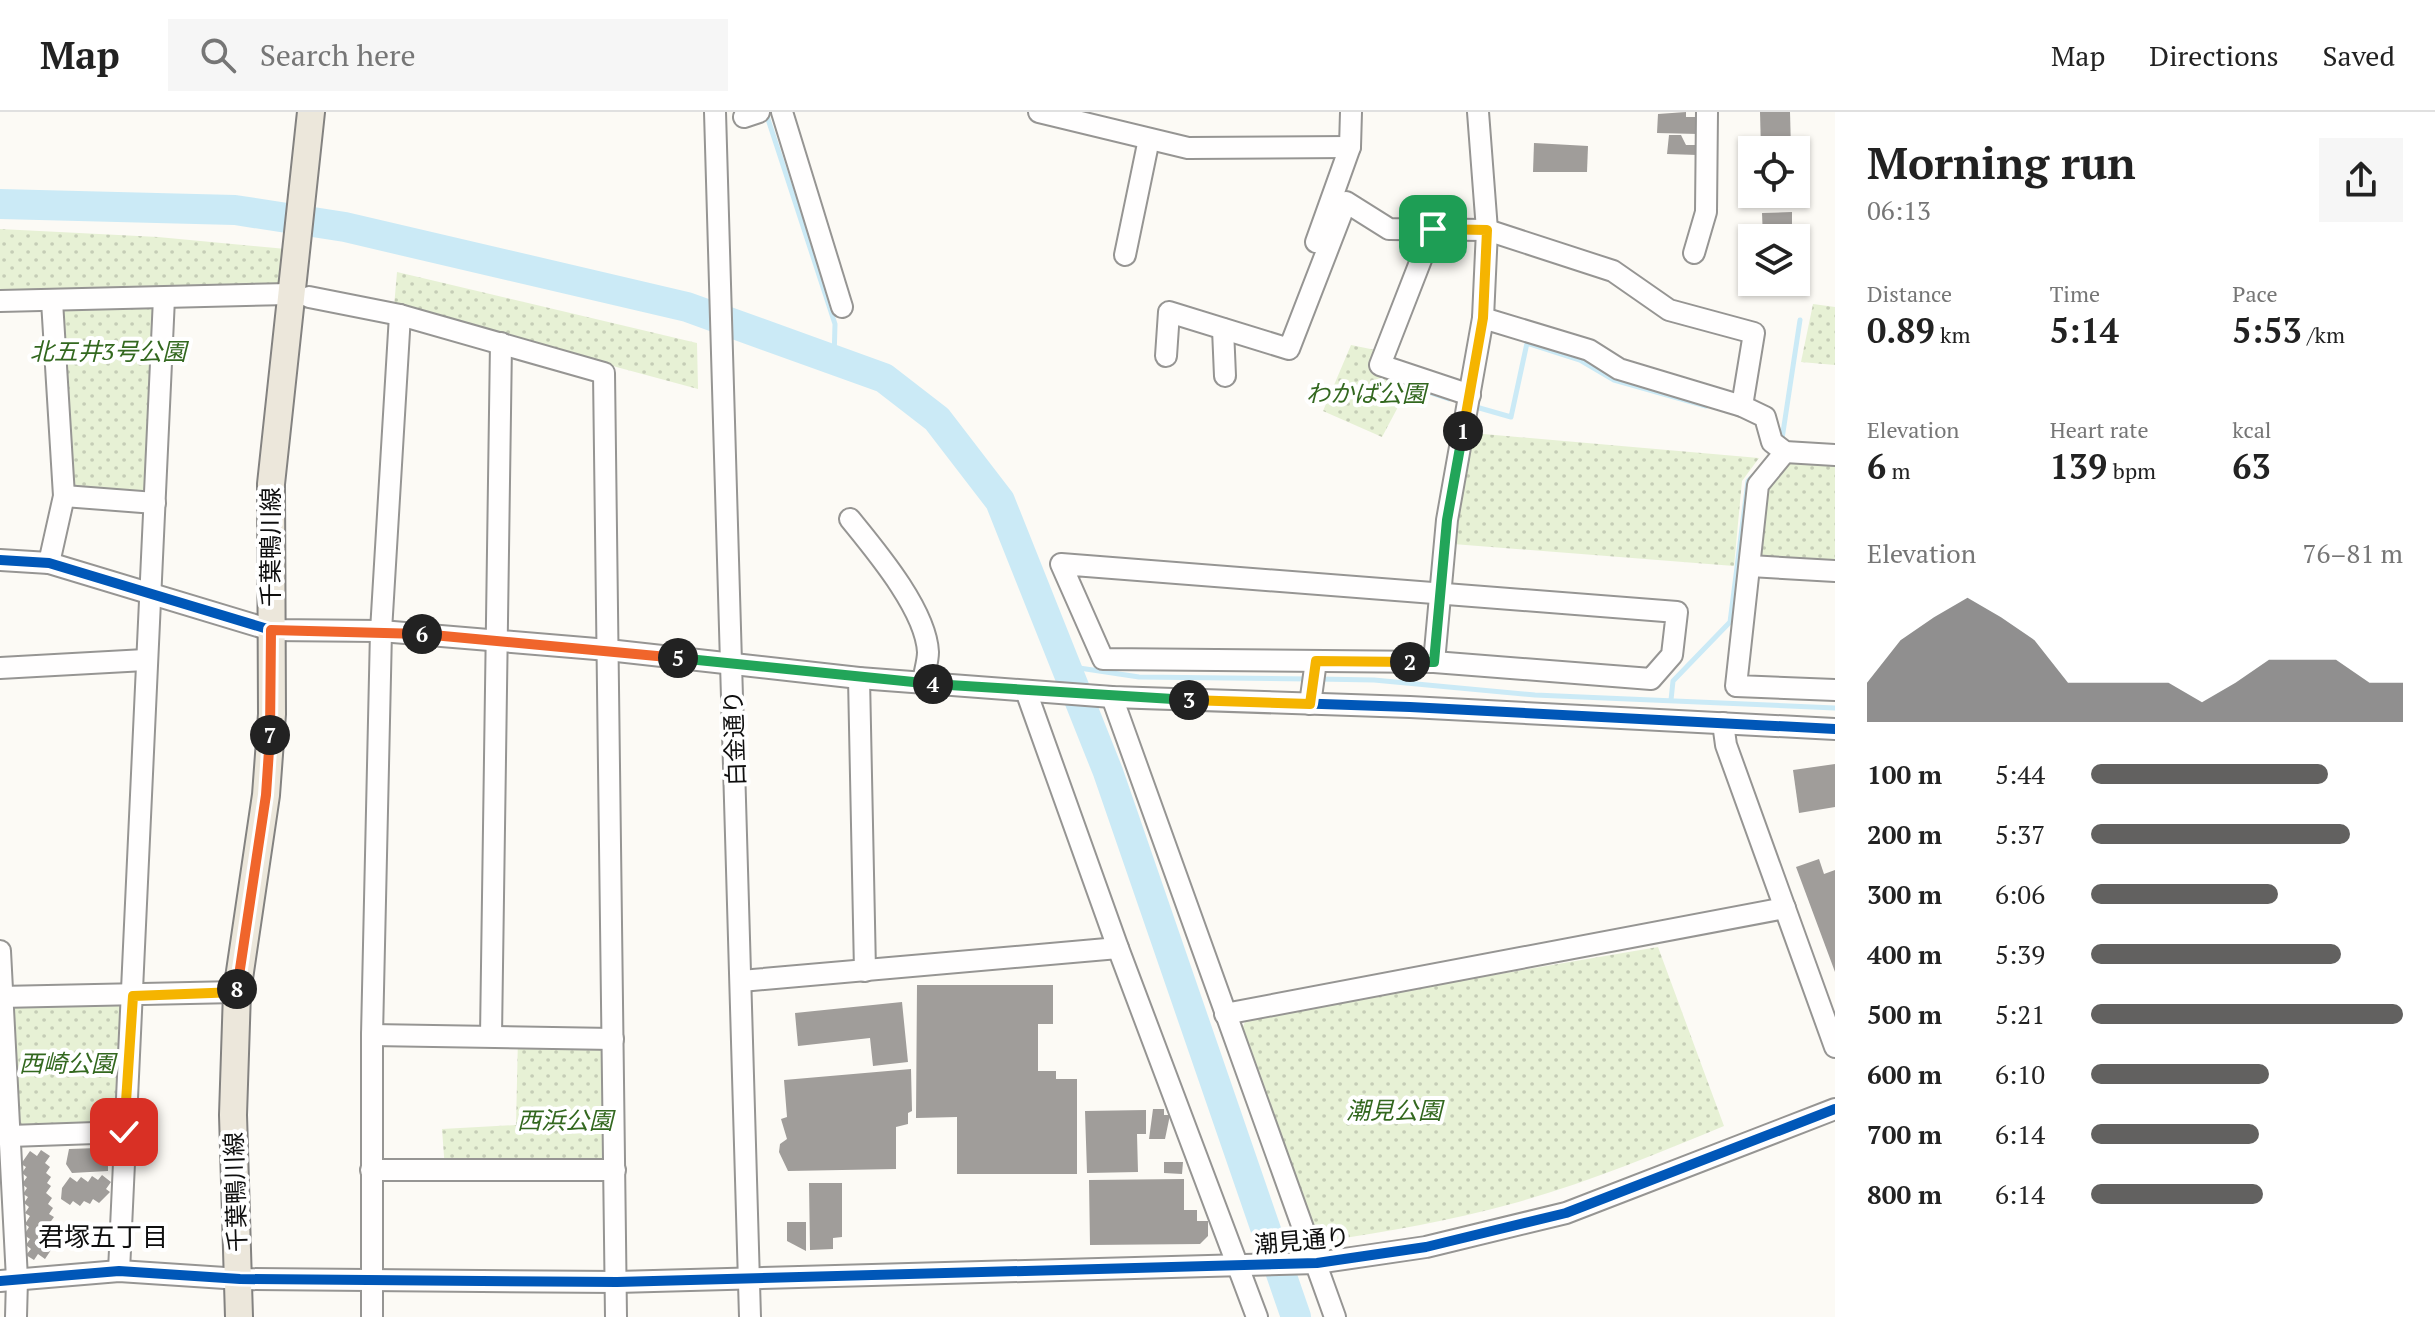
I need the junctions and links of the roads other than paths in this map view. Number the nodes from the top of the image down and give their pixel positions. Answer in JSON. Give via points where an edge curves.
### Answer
{"nodes":[{"id":1,"x":311,"y":112,"type":"edge"},
{"id":2,"x":715,"y":112,"type":"edge"},
{"id":3,"x":782,"y":112,"type":"edge"},
{"id":4,"x":1039,"y":112,"type":"edge"},
{"id":5,"x":1351,"y":112,"type":"edge"},
{"id":6,"x":1478,"y":112,"type":"edge"},
{"id":7,"x":1707,"y":112,"type":"edge"},
{"id":8,"x":1149,"y":139,"type":"junction"},
{"id":9,"x":1350,"y":147,"type":"junction"},
{"id":10,"x":1433,"y":229,"type":"junction"},
{"id":11,"x":1487,"y":230,"type":"junction"},
{"id":12,"x":1694,"y":253,"type":"dead end"},
{"id":13,"x":1125,"y":255,"type":"dead end"},
{"id":14,"x":299,"y":296,"type":"junction"},
{"id":15,"x":164,"y":298,"type":"junction"},
{"id":16,"x":0,"y":301,"type":"edge"},
{"id":17,"x":52,"y":301,"type":"junction"},
{"id":18,"x":842,"y":307,"type":"dead end"},
{"id":19,"x":400,"y":315,"type":"junction"},
{"id":20,"x":1483,"y":318,"type":"junction"},
{"id":21,"x":1223,"y":329,"type":"junction"},
{"id":22,"x":501,"y":343,"type":"junction"},
{"id":23,"x":1279,"y":346,"type":"junction"},
{"id":24,"x":1166,"y":356,"type":"dead end"},
{"id":25,"x":1225,"y":376,"type":"dead end"},
{"id":26,"x":1470,"y":395,"type":"junction"},
{"id":27,"x":1742,"y":406,"type":"junction"},
{"id":28,"x":1785,"y":452,"type":"junction"},
{"id":29,"x":1835,"y":455,"type":"edge"},
{"id":30,"x":64,"y":496,"type":"junction"},
{"id":31,"x":155,"y":503,"type":"junction"},
{"id":32,"x":850,"y":519,"type":"dead end"},
{"id":33,"x":0,"y":560,"type":"edge"},
{"id":34,"x":49,"y":563,"type":"junction"},
{"id":35,"x":1750,"y":566,"type":"junction"},
{"id":36,"x":1835,"y":571,"type":"edge"},
{"id":37,"x":1441,"y":592,"type":"junction"},
{"id":38,"x":148,"y":595,"type":"junction"},
{"id":39,"x":271,"y":630,"type":"junction"},
{"id":40,"x":381,"y":631,"type":"junction"},
{"id":41,"x":495,"y":640,"type":"junction"},
{"id":42,"x":608,"y":650,"type":"junction"},
{"id":43,"x":145,"y":660,"type":"junction"},
{"id":44,"x":1316,"y":661,"type":"junction"},
{"id":45,"x":1434,"y":662,"type":"junction"},
{"id":46,"x":733,"y":664,"type":"junction"},
{"id":47,"x":0,"y":668,"type":"edge"},
{"id":48,"x":859,"y":678,"type":"junction"},
{"id":49,"x":923,"y":683,"type":"junction"},
{"id":50,"x":1835,"y":690,"type":"edge"},
{"id":51,"x":1026,"y":691,"type":"junction"},
{"id":52,"x":1112,"y":697,"type":"junction"},
{"id":53,"x":1310,"y":704,"type":"junction"},
{"id":54,"x":1723,"y":723,"type":"junction"},
{"id":55,"x":1835,"y":729,"type":"edge"},
{"id":56,"x":1785,"y":908,"type":"junction"},
{"id":57,"x":1118,"y":948,"type":"junction"},
{"id":58,"x":0,"y":951,"type":"edge"},
{"id":59,"x":865,"y":971,"type":"junction"},
{"id":60,"x":741,"y":981,"type":"junction"},
{"id":61,"x":237,"y":992,"type":"junction"},
{"id":62,"x":133,"y":996,"type":"junction"},
{"id":63,"x":1,"y":997,"type":"edge"},
{"id":64,"x":1225,"y":1014,"type":"junction"},
{"id":65,"x":372,"y":1035,"type":"junction"},
{"id":66,"x":491,"y":1036,"type":"junction"},
{"id":67,"x":613,"y":1039,"type":"junction"},
{"id":68,"x":1835,"y":1047,"type":"edge"},
{"id":69,"x":1835,"y":1109,"type":"edge"},
{"id":70,"x":124,"y":1132,"type":"junction"},
{"id":71,"x":10,"y":1136,"type":"junction"},
{"id":72,"x":371,"y":1170,"type":"junction"},
{"id":73,"x":615,"y":1170,"type":"junction"},
{"id":74,"x":1317,"y":1263,"type":"junction"},
{"id":75,"x":1239,"y":1267,"type":"junction"},
{"id":76,"x":119,"y":1271,"type":"junction"},
{"id":77,"x":240,"y":1279,"type":"junction"},
{"id":78,"x":372,"y":1279,"type":"junction"},
{"id":79,"x":9,"y":1280,"type":"edge"},
{"id":80,"x":749,"y":1280,"type":"junction"},
{"id":81,"x":617,"y":1282,"type":"junction"},
{"id":82,"x":16,"y":1317,"type":"edge"},
{"id":83,"x":239,"y":1317,"type":"edge"},
{"id":84,"x":372,"y":1317,"type":"edge"},
{"id":85,"x":616,"y":1317,"type":"edge"},
{"id":86,"x":750,"y":1317,"type":"edge"},
{"id":87,"x":1257,"y":1317,"type":"edge"},
{"id":88,"x":1335,"y":1317,"type":"edge"}],
"edges":[{"from":1,"to":14,"type":"main road","name":"千葉鴨川線","via":[[296,247]]},
{"from":2,"to":46,"type":"street","name":"白金通り"},
{"from":3,"to":18,"type":"street"},
{"from":4,"to":8,"type":"street"},
{"from":5,"to":9,"type":"street"},
{"from":6,"to":11,"type":"street"},
{"from":7,"to":12,"type":"street","via":[[1706,212]]},
{"from":8,"to":9,"type":"street","via":[[1188,148]]},
{"from":8,"to":13,"type":"street"},
{"from":9,"to":23,"type":"street"},
{"from":10,"to":11,"type":"street"},
{"from":10,"to":23,"type":"street","via":[[1389,229],[1346,202],[1289,349]]},
{"from":10,"to":26,"type":"street","via":[[1380,365]]},
{"from":11,"to":20,"type":"street"},
{"from":11,"to":27,"type":"street","via":[[1613,271],[1669,310],[1754,333]]},
{"from":14,"to":15,"type":"street"},
{"from":14,"to":19,"type":"street"},
{"from":14,"to":39,"type":"main road","name":"千葉鴨川線","via":[[271,484]]},
{"from":15,"to":17,"type":"street"},
{"from":15,"to":31,"type":"street"},
{"from":16,"to":17,"type":"street"},
{"from":17,"to":30,"type":"street"},
{"from":19,"to":22,"type":"street"},
{"from":19,"to":40,"type":"street"},
{"from":20,"to":26,"type":"street"},
{"from":20,"to":27,"type":"street","via":[[1589,350],[1619,369]]},
{"from":21,"to":23,"type":"street"},
{"from":21,"to":24,"type":"street","via":[[1169,312]]},
{"from":21,"to":25,"type":"street"},
{"from":22,"to":41,"type":"street"},
{"from":22,"to":42,"type":"street","via":[[604,373]]},
{"from":26,"to":37,"type":"street","via":[[1447,520]]},
{"from":27,"to":28,"type":"street","via":[[1765,417],[1772,442]]},
{"from":28,"to":29,"type":"street"},
{"from":28,"to":35,"type":"street","via":[[1758,485]]},
{"from":30,"to":31,"type":"street"},
{"from":30,"to":34,"type":"street"},
{"from":31,"to":38,"type":"street"},
{"from":32,"to":49,"type":"street","via":[[891,569],[915,613],[928,651]]},
{"from":33,"to":34,"type":"street"},
{"from":34,"to":38,"type":"street"},
{"from":35,"to":36,"type":"street"},
{"from":35,"to":50,"type":"street","via":[[1736,686]]},
{"from":37,"to":44,"type":"street","via":[[1061,564],[1103,659]]},
{"from":37,"to":45,"type":"street"},
{"from":37,"to":45,"type":"street","via":[[1677,612],[1672,655],[1651,679]]},
{"from":38,"to":39,"type":"street"},
{"from":38,"to":43,"type":"street"},
{"from":39,"to":40,"type":"street"},
{"from":39,"to":61,"type":"main road","name":"千葉鴨川線","via":[[266,795]]},
{"from":40,"to":41,"type":"street"},
{"from":40,"to":65,"type":"street"},
{"from":41,"to":42,"type":"street"},
{"from":41,"to":66,"type":"street"},
{"from":42,"to":46,"type":"street"},
{"from":42,"to":67,"type":"street"},
{"from":43,"to":47,"type":"street"},
{"from":43,"to":62,"type":"street"},
{"from":44,"to":45,"type":"street"},
{"from":44,"to":53,"type":"street"},
{"from":46,"to":48,"type":"street"},
{"from":46,"to":60,"type":"street","name":"白金通り"},
{"from":48,"to":49,"type":"street"},
{"from":48,"to":59,"type":"street"},
{"from":49,"to":51,"type":"street"},
{"from":51,"to":52,"type":"street"},
{"from":51,"to":57,"type":"street"},
{"from":52,"to":53,"type":"street"},
{"from":52,"to":64,"type":"street"},
{"from":53,"to":54,"type":"street"},
{"from":54,"to":55,"type":"street"},
{"from":54,"to":56,"type":"street","via":[[1726,745]]},
{"from":56,"to":64,"type":"street"},
{"from":56,"to":68,"type":"street"},
{"from":57,"to":59,"type":"street"},
{"from":57,"to":75,"type":"street"},
{"from":58,"to":63,"type":"street"},
{"from":59,"to":60,"type":"street"},
{"from":60,"to":80,"type":"street","name":"白金通り"},
{"from":61,"to":62,"type":"street"},
{"from":61,"to":77,"type":"main road","name":"千葉鴨川線","via":[[233,1115]]},
{"from":62,"to":63,"type":"street"},
{"from":62,"to":70,"type":"street"},
{"from":63,"to":71,"type":"street"},
{"from":64,"to":74,"type":"street"},
{"from":65,"to":66,"type":"street"},
{"from":65,"to":72,"type":"street"},
{"from":66,"to":67,"type":"street"},
{"from":67,"to":73,"type":"street"},
{"from":69,"to":74,"type":"street","name":"潮見通り","via":[[1553,1216],[1426,1247]]},
{"from":70,"to":71,"type":"street"},
{"from":70,"to":76,"type":"street"},
{"from":71,"to":79,"type":"street"},
{"from":72,"to":73,"type":"street"},
{"from":72,"to":78,"type":"street"},
{"from":73,"to":81,"type":"street"},
{"from":74,"to":75,"type":"street","name":"潮見通り"},
{"from":74,"to":88,"type":"street"},
{"from":75,"to":80,"type":"street","name":"潮見通り"},
{"from":75,"to":87,"type":"street"},
{"from":76,"to":77,"type":"street","name":"潮見通り"},
{"from":76,"to":79,"type":"street","name":"潮見通り"},
{"from":77,"to":78,"type":"street","name":"潮見通り"},
{"from":77,"to":83,"type":"main road","name":"千葉鴨川線"},
{"from":78,"to":81,"type":"street","name":"潮見通り"},
{"from":78,"to":84,"type":"street"},
{"from":79,"to":82,"type":"street"},
{"from":80,"to":81,"type":"street","name":"潮見通り"},
{"from":80,"to":86,"type":"street","name":"白金通り"},
{"from":81,"to":85,"type":"street"}]}
